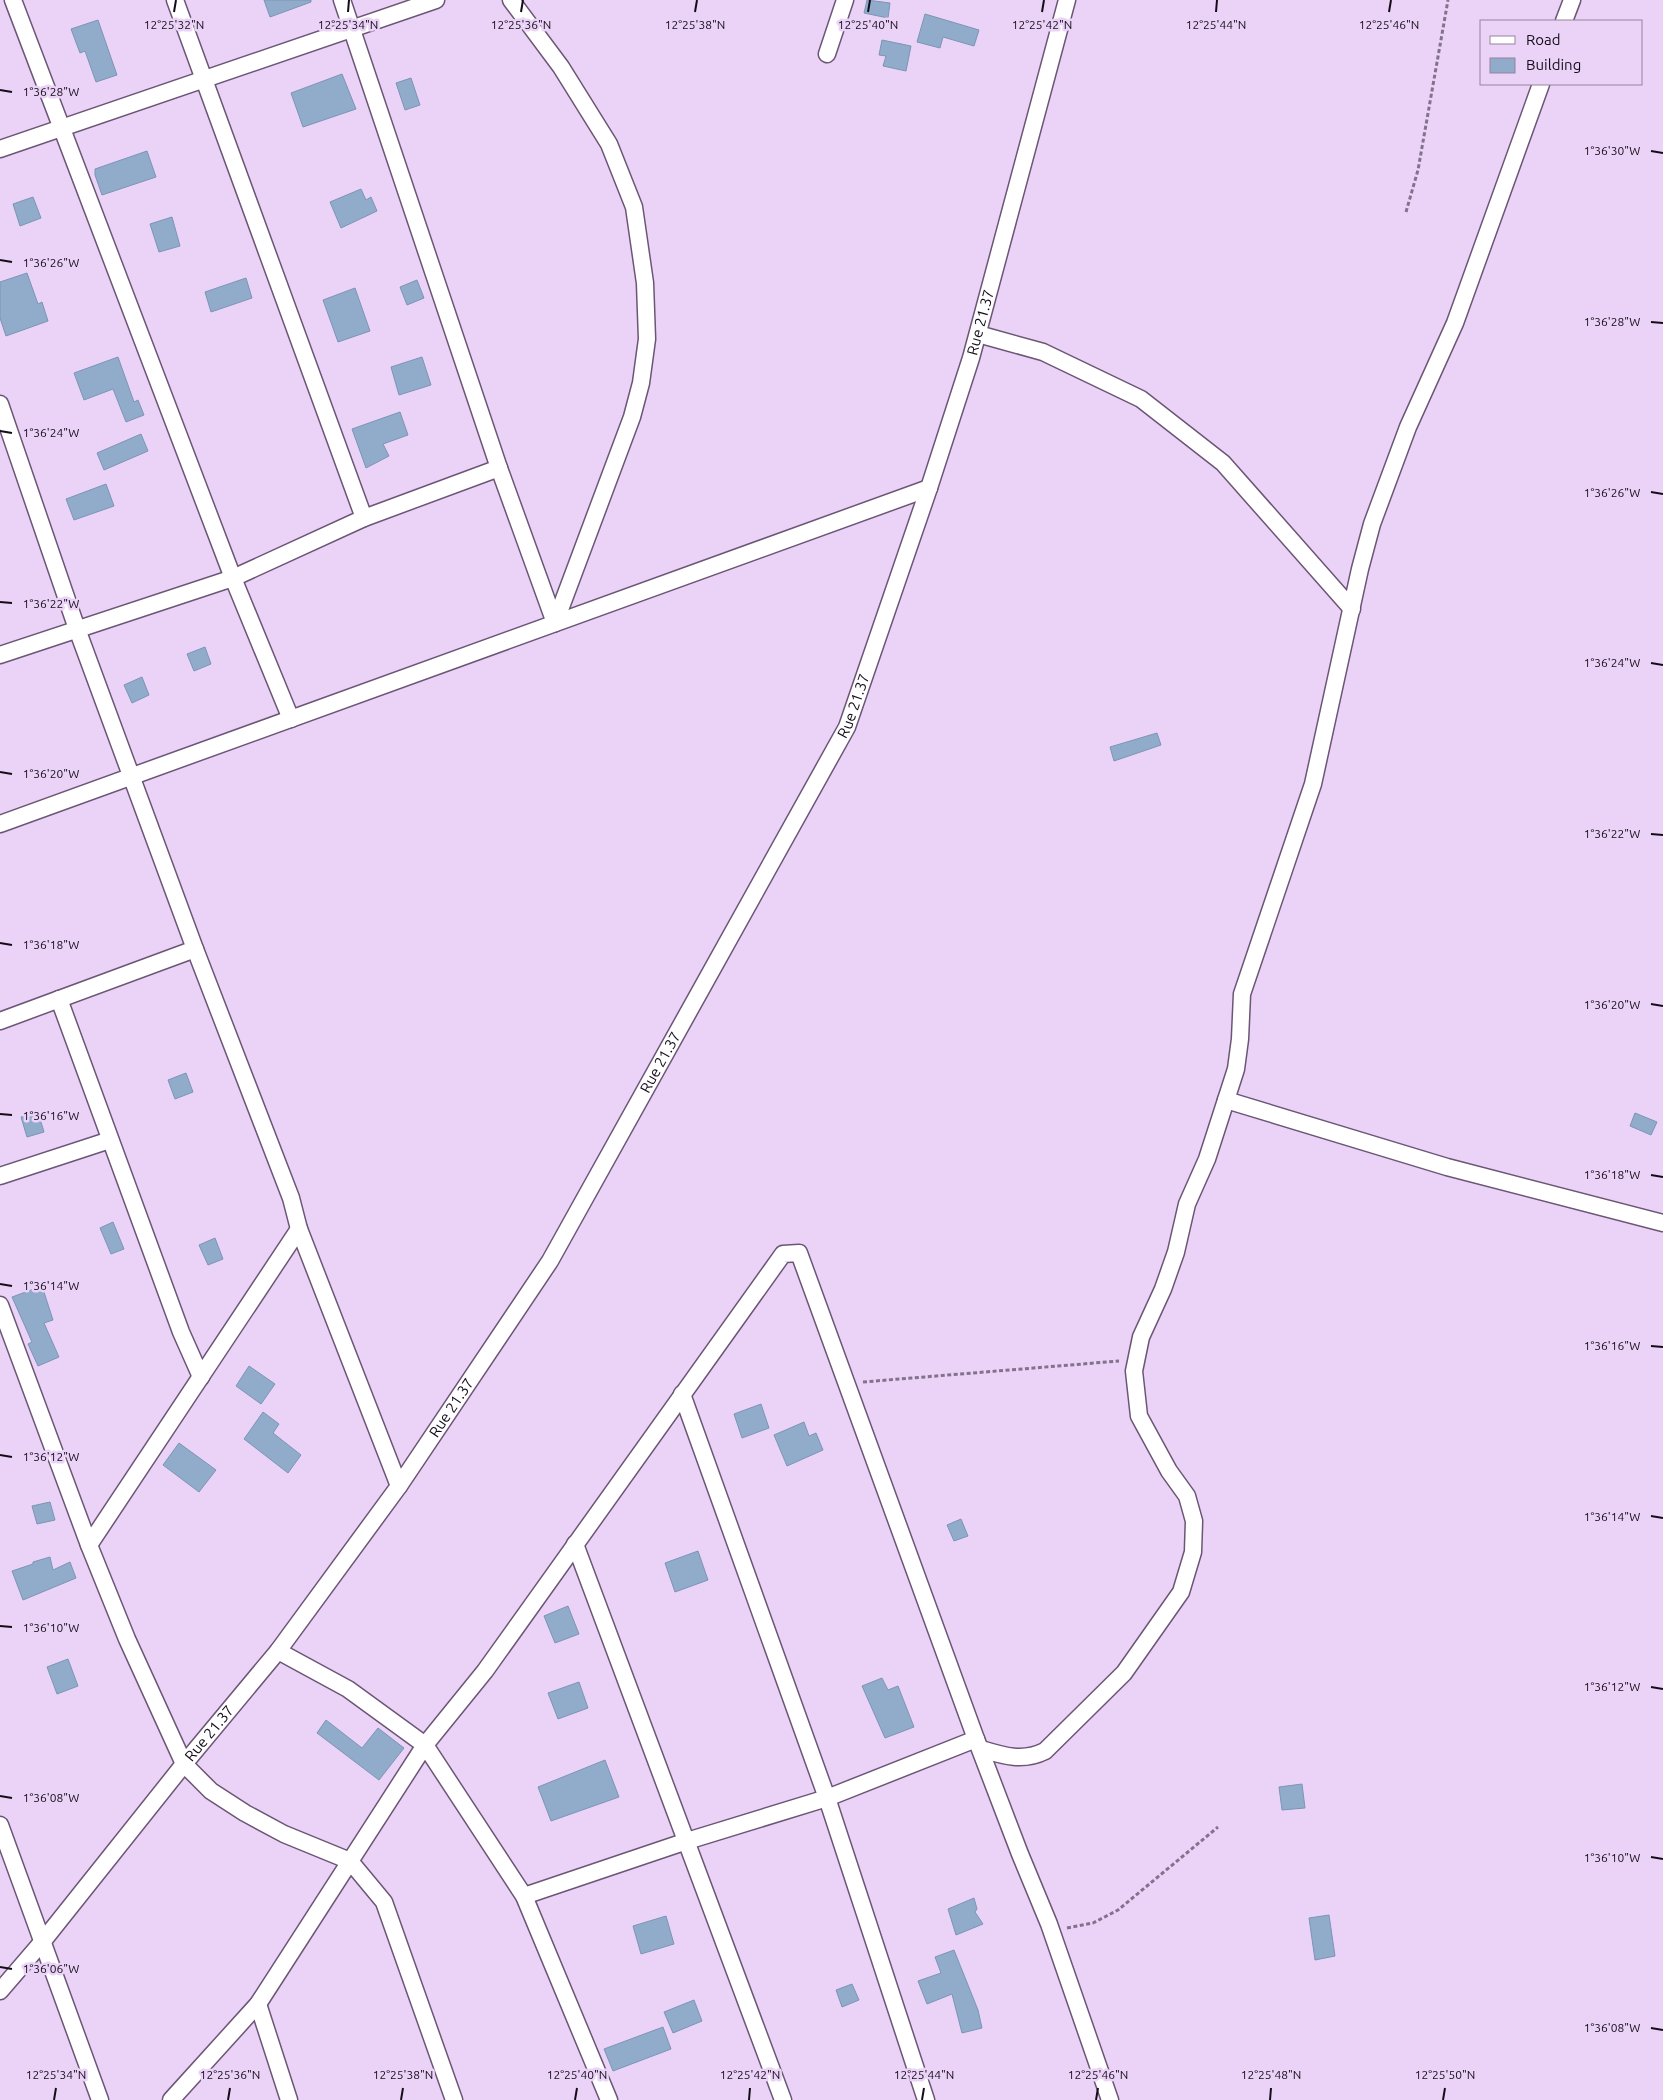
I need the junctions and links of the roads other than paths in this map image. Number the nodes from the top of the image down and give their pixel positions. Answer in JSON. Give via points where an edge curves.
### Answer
{"nodes":[{"id":1,"x":13,"y":0,"type":"edge"},
{"id":2,"x":176,"y":0,"type":"edge"},
{"id":3,"x":342,"y":0,"type":"edge"},
{"id":4,"x":436,"y":0,"type":"edge"},
{"id":5,"x":511,"y":0,"type":"edge"},
{"id":6,"x":845,"y":0,"type":"edge"},
{"id":7,"x":1067,"y":0,"type":"edge"},
{"id":8,"x":1572,"y":0,"type":"edge"},
{"id":9,"x":1564,"y":20,"type":"edge"},
{"id":10,"x":353,"y":28,"type":"junction"},
{"id":11,"x":827,"y":54,"type":"dead end"},
{"id":12,"x":204,"y":78,"type":"junction"},
{"id":13,"x":1542,"y":85,"type":"edge"},
{"id":14,"x":62,"y":128,"type":"junction"},
{"id":15,"x":0,"y":149,"type":"edge"},
{"id":16,"x":978,"y":334,"type":"junction"},
{"id":17,"x":0,"y":404,"type":"edge"},
{"id":18,"x":499,"y":468,"type":"junction"},
{"id":19,"x":929,"y":488,"type":"junction"},
{"id":20,"x":364,"y":518,"type":"junction"},
{"id":21,"x":232,"y":578,"type":"junction"},
{"id":22,"x":1352,"y":609,"type":"junction"},
{"id":23,"x":555,"y":624,"type":"junction"},
{"id":24,"x":77,"y":629,"type":"junction"},
{"id":25,"x":0,"y":656,"type":"edge"},
{"id":26,"x":291,"y":719,"type":"junction"},
{"id":27,"x":132,"y":776,"type":"junction"},
{"id":28,"x":0,"y":824,"type":"edge"},
{"id":29,"x":195,"y":948,"type":"junction"},
{"id":30,"x":59,"y":999,"type":"junction"},
{"id":31,"x":0,"y":1020,"type":"edge"},
{"id":32,"x":1226,"y":1100,"type":"junction"},
{"id":33,"x":110,"y":1140,"type":"junction"},
{"id":34,"x":0,"y":1176,"type":"edge"},
{"id":35,"x":1663,"y":1223,"type":"edge"},
{"id":36,"x":299,"y":1229,"type":"junction"},
{"id":37,"x":0,"y":1305,"type":"edge"},
{"id":38,"x":200,"y":1377,"type":"junction"},
{"id":39,"x":682,"y":1394,"type":"junction"},
{"id":40,"x":399,"y":1486,"type":"junction"},
{"id":41,"x":575,"y":1544,"type":"junction"},
{"id":42,"x":89,"y":1545,"type":"junction"},
{"id":43,"x":278,"y":1651,"type":"junction"},
{"id":44,"x":979,"y":1744,"type":"junction"},
{"id":45,"x":425,"y":1745,"type":"junction"},
{"id":46,"x":184,"y":1764,"type":"junction"},
{"id":47,"x":827,"y":1798,"type":"junction"},
{"id":48,"x":0,"y":1825,"type":"edge"},
{"id":49,"x":687,"y":1842,"type":"junction"},
{"id":50,"x":350,"y":1861,"type":"junction"},
{"id":51,"x":524,"y":1896,"type":"junction"},
{"id":52,"x":43,"y":1941,"type":"junction"},
{"id":53,"x":0,"y":1991,"type":"edge"},
{"id":54,"x":258,"y":2004,"type":"junction"},
{"id":55,"x":100,"y":2100,"type":"edge"},
{"id":56,"x":170,"y":2100,"type":"edge"},
{"id":57,"x":289,"y":2100,"type":"edge"},
{"id":58,"x":454,"y":2100,"type":"edge"},
{"id":59,"x":610,"y":2100,"type":"edge"},
{"id":60,"x":783,"y":2100,"type":"edge"},
{"id":61,"x":926,"y":2100,"type":"edge"},
{"id":62,"x":1110,"y":2100,"type":"edge"}],
"edges":[{"from":1,"to":14,"type":"street"},
{"from":2,"to":12,"type":"street"},
{"from":3,"to":10,"type":"street"},
{"from":4,"to":10,"type":"street"},
{"from":5,"to":23,"type":"street","via":[[561,67],[608,144],[634,207],[645,283],[647,339],[641,384],[632,417]]},
{"from":6,"to":11,"type":"street"},
{"from":7,"to":16,"type":"street","name":"Rue 21.37"},
{"from":8,"to":9,"type":"street"},
{"from":10,"to":12,"type":"street"},
{"from":10,"to":18,"type":"street"},
{"from":12,"to":14,"type":"street"},
{"from":12,"to":20,"type":"street"},
{"from":13,"to":22,"type":"street","via":[[1455,323],[1408,427],[1372,524]]},
{"from":14,"to":15,"type":"street"},
{"from":14,"to":21,"type":"street"},
{"from":16,"to":19,"type":"street","name":"Rue 21.37"},
{"from":16,"to":22,"type":"street","via":[[1043,352],[1142,399],[1223,463]]},
{"from":17,"to":24,"type":"street"},
{"from":18,"to":20,"type":"street"},
{"from":18,"to":23,"type":"street"},
{"from":19,"to":23,"type":"street"},
{"from":19,"to":40,"type":"street","name":"Rue 21.37","via":[[847,727],[550,1261]]},
{"from":20,"to":21,"type":"street"},
{"from":21,"to":24,"type":"street"},
{"from":21,"to":26,"type":"street"},
{"from":22,"to":32,"type":"street","via":[[1313,784],[1242,994],[1236,1069]]},
{"from":23,"to":26,"type":"street"},
{"from":24,"to":25,"type":"street"},
{"from":24,"to":27,"type":"street"},
{"from":26,"to":27,"type":"street"},
{"from":27,"to":28,"type":"street"},
{"from":27,"to":29,"type":"street"},
{"from":29,"to":30,"type":"street"},
{"from":29,"to":36,"type":"street","via":[[287,1189]]},
{"from":30,"to":31,"type":"street"},
{"from":30,"to":33,"type":"street"},
{"from":32,"to":35,"type":"street","via":[[1447,1167]]},
{"from":32,"to":44,"type":"street","via":[[1207,1159],[1187,1204],[1163,1289],[1141,1337],[1134,1371],[1139,1416],[1168,1472],[1187,1496],[1194,1521],[1194,1552],[1181,1592],[1124,1673],[1045,1751],[1021,1759]]},
{"from":33,"to":34,"type":"street"},
{"from":33,"to":38,"type":"street"},
{"from":36,"to":38,"type":"street"},
{"from":36,"to":40,"type":"street"},
{"from":37,"to":42,"type":"street"},
{"from":38,"to":42,"type":"street"},
{"from":39,"to":41,"type":"street"},
{"from":39,"to":44,"type":"street","via":[[784,1254],[798,1253]]},
{"from":39,"to":47,"type":"street"},
{"from":40,"to":43,"type":"street","name":"Rue 21.37"},
{"from":41,"to":45,"type":"street","via":[[485,1671]]},
{"from":41,"to":49,"type":"street"},
{"from":42,"to":46,"type":"street","via":[[127,1639]]},
{"from":43,"to":45,"type":"street","via":[[348,1689]]},
{"from":43,"to":46,"type":"street","name":"Rue 21.37"},
{"from":44,"to":47,"type":"street"},
{"from":44,"to":62,"type":"street","via":[[1049,1924]]},
{"from":45,"to":50,"type":"street"},
{"from":45,"to":51,"type":"street"},
{"from":46,"to":50,"type":"street","via":[[211,1791],[245,1813],[284,1834]]},
{"from":46,"to":52,"type":"street","name":"Rue 21.37"},
{"from":47,"to":49,"type":"street"},
{"from":47,"to":61,"type":"street"},
{"from":48,"to":52,"type":"street"},
{"from":49,"to":51,"type":"street"},
{"from":49,"to":60,"type":"street"},
{"from":50,"to":54,"type":"street"},
{"from":50,"to":58,"type":"street","via":[[384,1902]]},
{"from":51,"to":59,"type":"street"},
{"from":52,"to":53,"type":"street","name":"Rue 21.37"},
{"from":52,"to":55,"type":"street"},
{"from":54,"to":56,"type":"street"},
{"from":54,"to":57,"type":"street"}]}
